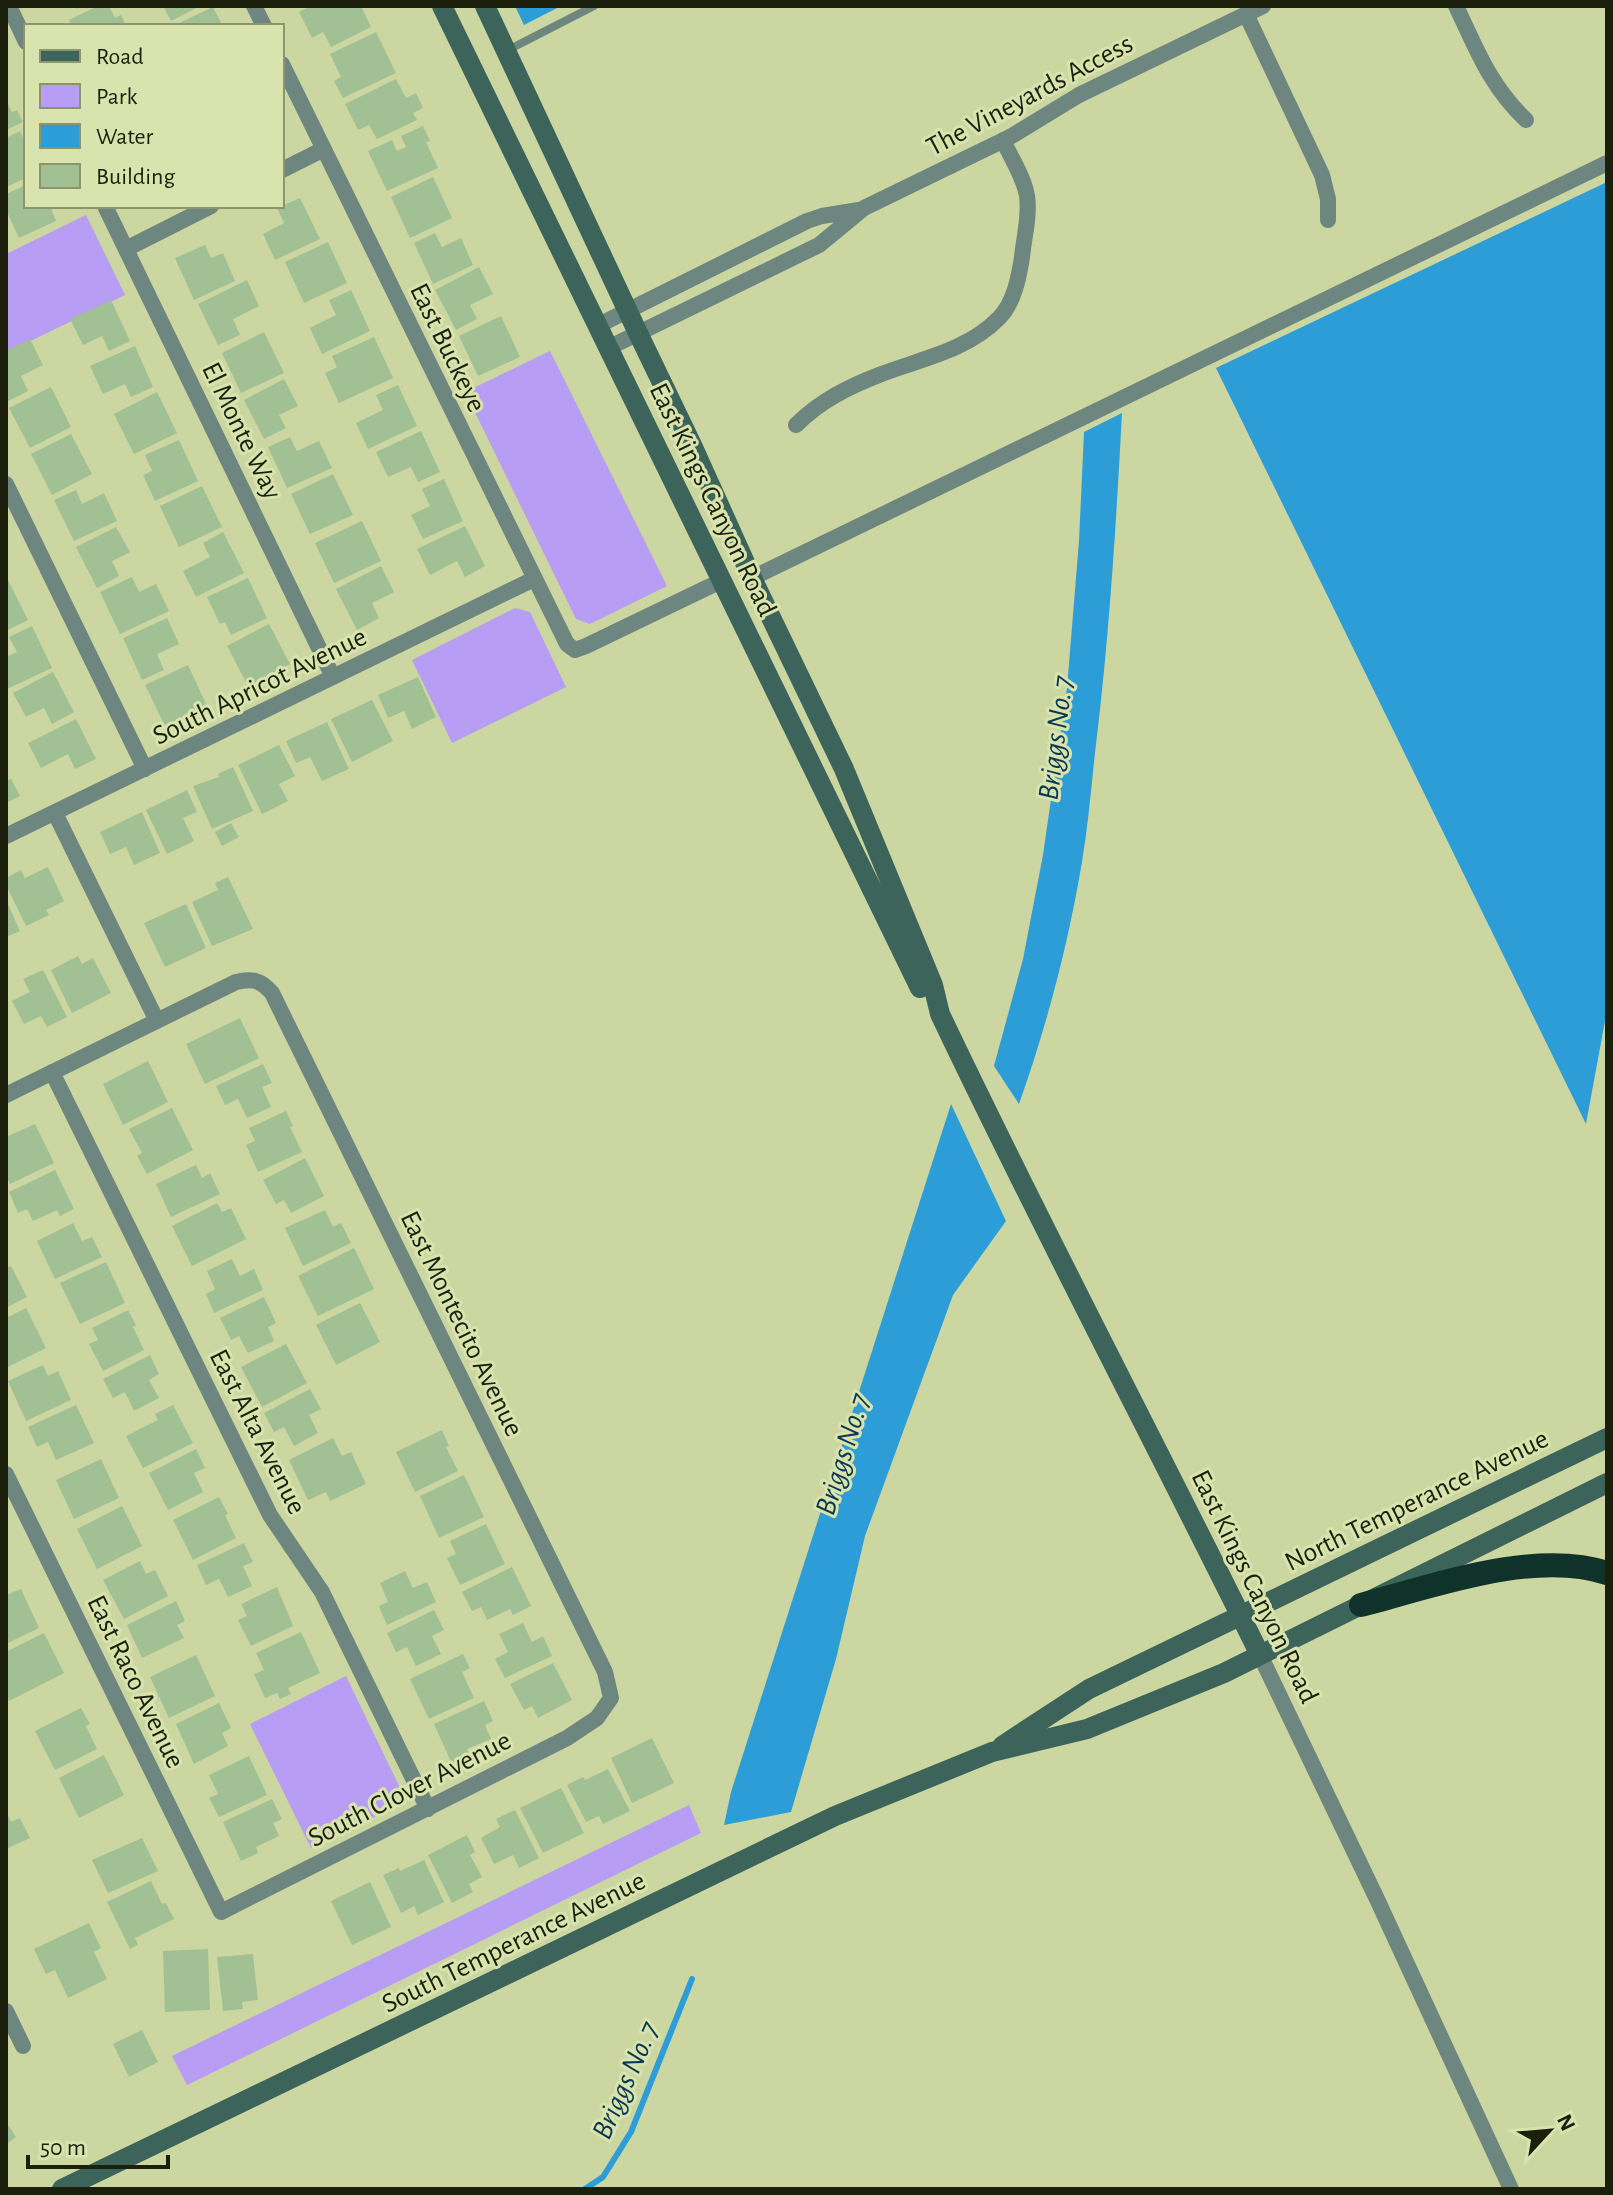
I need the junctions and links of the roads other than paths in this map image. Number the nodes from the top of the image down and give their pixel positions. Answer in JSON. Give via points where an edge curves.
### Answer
{"nodes":[{"id":1,"x":9,"y":6,"type":"edge"},
{"id":2,"x":254,"y":6,"type":"edge"},
{"id":3,"x":442,"y":6,"type":"edge"},
{"id":4,"x":485,"y":6,"type":"edge"},
{"id":5,"x":594,"y":6,"type":"edge"},
{"id":6,"x":1263,"y":6,"type":"edge"},
{"id":7,"x":1456,"y":6,"type":"edge"},
{"id":8,"x":1246,"y":14,"type":"junction"},
{"id":9,"x":263,"y":24,"type":"edge"},
{"id":10,"x":24,"y":38,"type":"edge"},
{"id":11,"x":505,"y":52,"type":"junction"},
{"id":12,"x":284,"y":68,"type":"edge"},
{"id":13,"x":1526,"y":120,"type":"dead end"},
{"id":14,"x":1003,"y":140,"type":"junction"},
{"id":15,"x":324,"y":149,"type":"junction"},
{"id":16,"x":1607,"y":163,"type":"edge"},
{"id":17,"x":284,"y":169,"type":"edge"},
{"id":18,"x":106,"y":208,"type":"edge"},
{"id":19,"x":207,"y":208,"type":"edge"},
{"id":20,"x":864,"y":208,"type":"junction"},
{"id":21,"x":1328,"y":220,"type":"dead end"},
{"id":22,"x":126,"y":249,"type":"junction"},
{"id":23,"x":627,"y":311,"type":"junction"},
{"id":24,"x":597,"y":326,"type":"junction"},
{"id":25,"x":638,"y":333,"type":"junction"},
{"id":26,"x":608,"y":348,"type":"junction"},
{"id":27,"x":796,"y":425,"type":"dead end"},
{"id":28,"x":6,"y":484,"type":"edge"},
{"id":29,"x":752,"y":578,"type":"junction"},
{"id":30,"x":534,"y":579,"type":"junction"},
{"id":31,"x":723,"y":580,"type":"junction"},
{"id":32,"x":333,"y":677,"type":"junction"},
{"id":33,"x":826,"y":731,"type":"junction"},
{"id":34,"x":145,"y":769,"type":"junction"},
{"id":35,"x":55,"y":813,"type":"junction"},
{"id":36,"x":6,"y":836,"type":"edge"},
{"id":37,"x":940,"y":1014,"type":"junction"},
{"id":38,"x":157,"y":1021,"type":"junction"},
{"id":39,"x":52,"y":1072,"type":"junction"},
{"id":40,"x":6,"y":1095,"type":"edge"},
{"id":41,"x":1607,"y":1438,"type":"edge"},
{"id":42,"x":6,"y":1474,"type":"edge"},
{"id":43,"x":1607,"y":1483,"type":"edge"},
{"id":44,"x":1607,"y":1573,"type":"edge"},
{"id":45,"x":1361,"y":1605,"type":"junction"},
{"id":46,"x":1240,"y":1615,"type":"junction"},
{"id":47,"x":1207,"y":1631,"type":"joint"},
{"id":48,"x":1260,"y":1655,"type":"junction"},
{"id":49,"x":611,"y":1698,"type":"joint"},
{"id":50,"x":992,"y":1752,"type":"junction"},
{"id":51,"x":428,"y":1809,"type":"junction"},
{"id":52,"x":221,"y":1912,"type":"joint"},
{"id":53,"x":6,"y":2011,"type":"edge"},
{"id":54,"x":23,"y":2046,"type":"dead end"},
{"id":55,"x":62,"y":2189,"type":"edge"},
{"id":56,"x":1511,"y":2189,"type":"edge"}],
"edges":[{"from":1,"to":10,"type":"street"},
{"from":2,"to":9,"type":"street"},
{"from":3,"to":24,"type":"main road","name":"East Kings Canyon Road"},
{"from":4,"to":11,"type":"main road","name":"East Kings Canyon Road"},
{"from":5,"to":11,"type":"lane"},
{"from":6,"to":8,"type":"street","name":"The Vineyards Access"},
{"from":7,"to":13,"type":"street","via":[[1492,81]]},
{"from":8,"to":14,"type":"street","name":"The Vineyards Access","via":[[1079,95]]},
{"from":8,"to":21,"type":"street","via":[[1322,175]]},
{"from":11,"to":23,"type":"main road","name":"East Kings Canyon Road"},
{"from":12,"to":15,"type":"street","name":"East Buckeye"},
{"from":14,"to":20,"type":"street","name":"The Vineyards Access"},
{"from":14,"to":27,"type":"street","via":[[1028,207],[1020,274],[1001,317],[963,344],[848,388]]},
{"from":15,"to":17,"type":"street"},
{"from":15,"to":30,"type":"street","name":"East Buckeye"},
{"from":16,"to":29,"type":"street"},
{"from":18,"to":22,"type":"street","name":"El Monte Way"},
{"from":19,"to":22,"type":"street"},
{"from":20,"to":23,"type":"street","name":"The Vineyards Access","via":[[807,221]]},
{"from":20,"to":25,"type":"street","name":"The Vineyards Access","via":[[819,245]]},
{"from":22,"to":32,"type":"street","name":"El Monte Way"},
{"from":23,"to":24,"type":"street","name":"The Vineyards Access"},
{"from":23,"to":25,"type":"main road","name":"East Kings Canyon Road"},
{"from":24,"to":26,"type":"main road","name":"East Kings Canyon Road"},
{"from":25,"to":26,"type":"street","name":"The Vineyards Access"},
{"from":25,"to":29,"type":"main road","name":"East Kings Canyon Road"},
{"from":26,"to":31,"type":"main road","name":"East Kings Canyon Road"},
{"from":28,"to":34,"type":"street"},
{"from":29,"to":33,"type":"main road","name":"East Kings Canyon Road"},
{"from":30,"to":31,"type":"street","name":"East Buckeye","via":[[575,650]]},
{"from":30,"to":32,"type":"street","name":"South Apricot Avenue"},
{"from":31,"to":33,"type":"main road","via":[[742,591],[785,678]]},
{"from":31,"to":37,"type":"main road","name":"East Kings Canyon Road","via":[[922,990]]},
{"from":32,"to":34,"type":"street","name":"South Apricot Avenue"},
{"from":33,"to":37,"type":"main road","name":"East Kings Canyon Road","via":[[933,985]]},
{"from":34,"to":35,"type":"street","name":"South Apricot Avenue"},
{"from":35,"to":36,"type":"street","name":"South Apricot Avenue"},
{"from":35,"to":38,"type":"street"},
{"from":37,"to":46,"type":"main road","name":"East Kings Canyon Road"},
{"from":38,"to":39,"type":"street"},
{"from":38,"to":49,"type":"street","name":"East Montecito Avenue","via":[[246,979],[265,984],[272,993],[605,1672]]},
{"from":39,"to":40,"type":"street"},
{"from":39,"to":51,"type":"street","name":"East Alta Avenue","via":[[270,1515],[322,1592]]},
{"from":41,"to":46,"type":"main road","name":"North Temperance Avenue"},
{"from":42,"to":52,"type":"street","name":"East Raco Avenue"},
{"from":43,"to":45,"type":"main road"},
{"from":44,"to":45,"type":"highway","via":[[1566,1564],[1538,1565]]},
{"from":45,"to":48,"type":"main road"},
{"from":46,"to":47,"type":"main road","name":"North Temperance Avenue"},
{"from":46,"to":48,"type":"main road","name":"East Kings Canyon Road"},
{"from":47,"to":50,"type":"main road","name":"South Temperance Avenue","via":[[1089,1689]]},
{"from":48,"to":50,"type":"main road","name":"South Temperance Avenue","via":[[1087,1729]]},
{"from":48,"to":56,"type":"street","name":"East Kings Canyon Road"},
{"from":49,"to":51,"type":"street","name":"South Clover Avenue","via":[[597,1718],[567,1738]]},
{"from":50,"to":55,"type":"main road","name":"South Temperance Avenue","via":[[835,1816]]},
{"from":51,"to":52,"type":"street","name":"South Clover Avenue"},
{"from":53,"to":54,"type":"street"}]}
